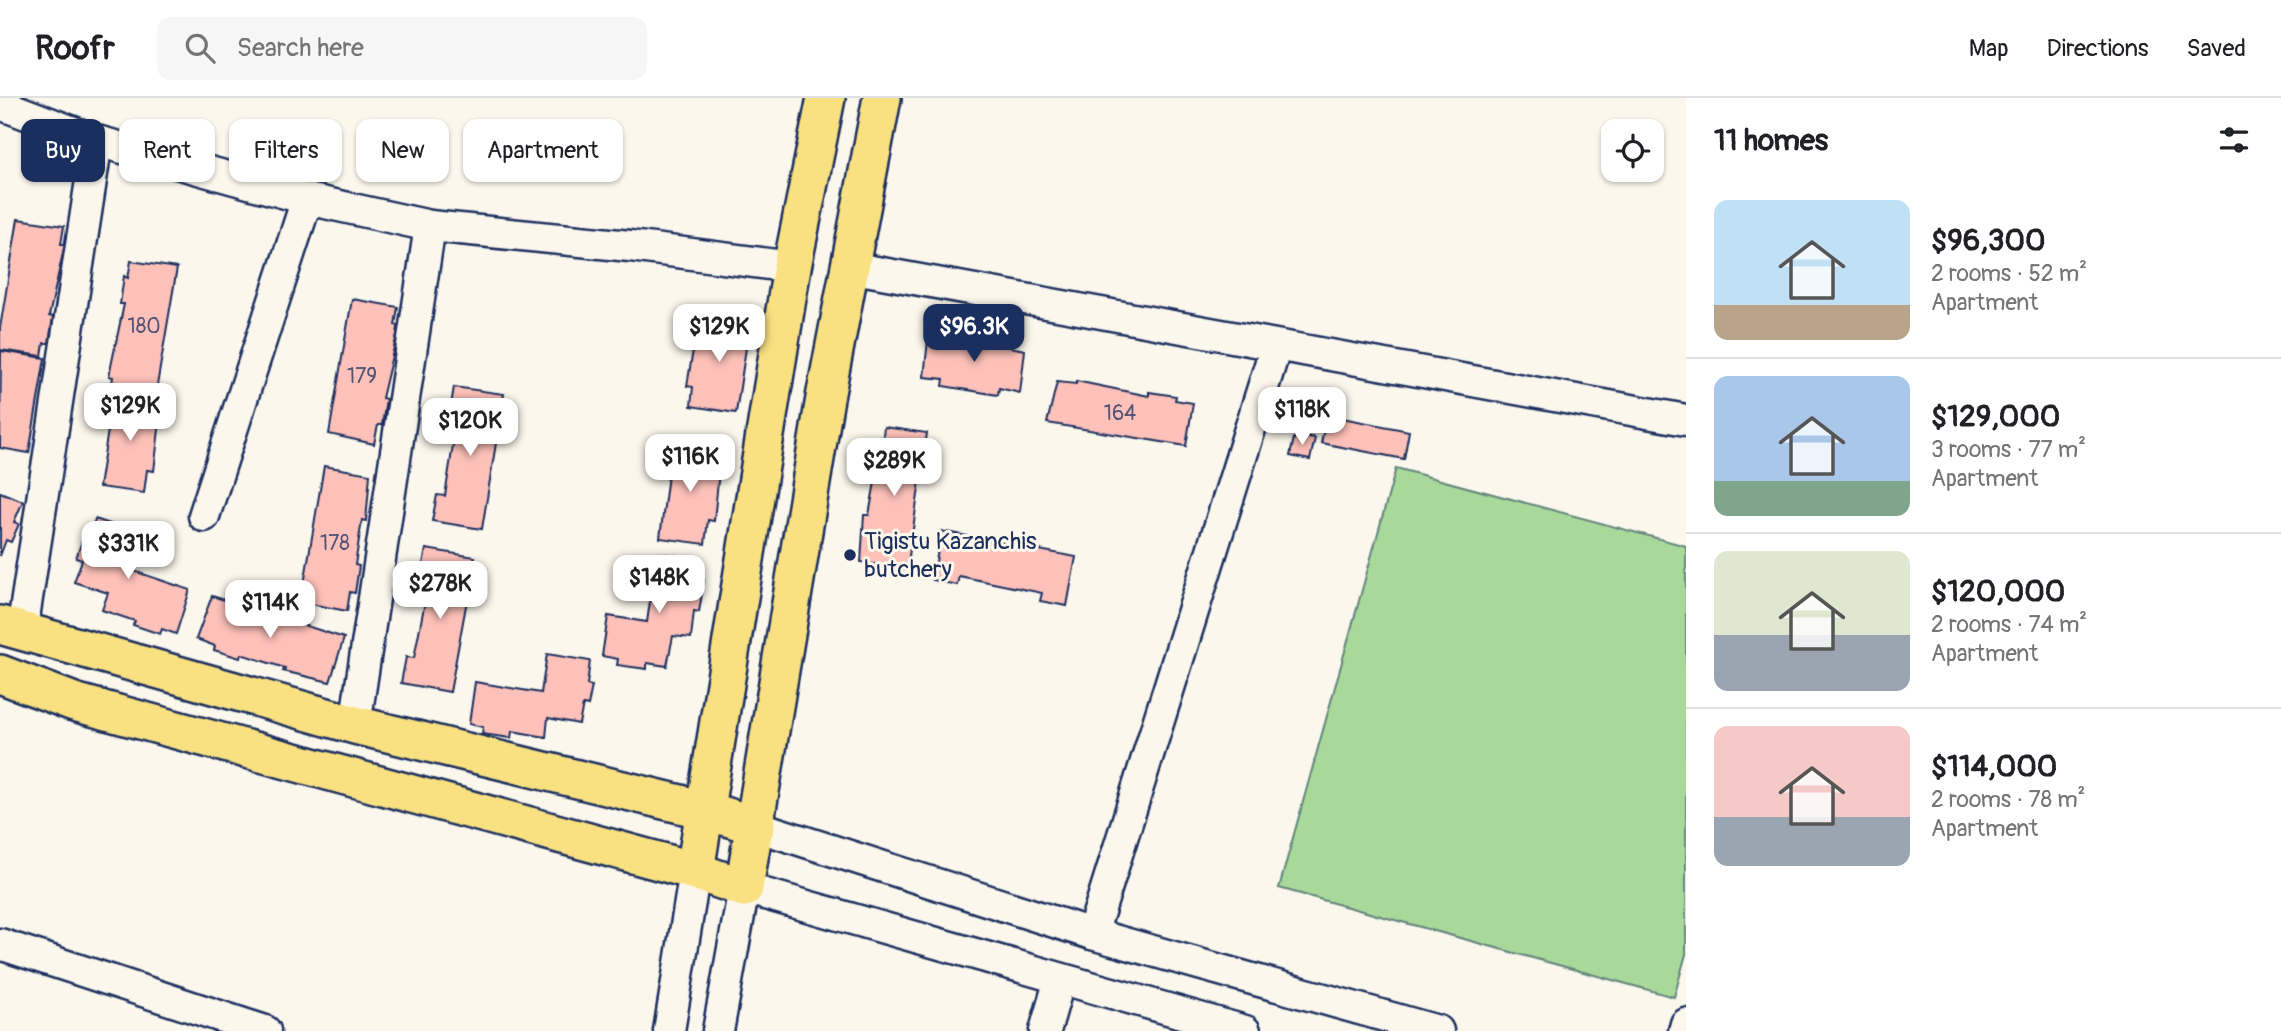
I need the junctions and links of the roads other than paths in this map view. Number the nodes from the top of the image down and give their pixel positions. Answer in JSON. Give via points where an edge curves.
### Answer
{"nodes":[{"id":1,"x":826,"y":98,"type":"edge"},
{"id":2,"x":882,"y":98,"type":"edge"},
{"id":3,"x":0,"y":104,"type":"edge"},
{"id":4,"x":39,"y":119,"type":"edge"},
{"id":5,"x":105,"y":143,"type":"edge"},
{"id":6,"x":90,"y":182,"type":"edge"},
{"id":7,"x":307,"y":199,"type":"junction"},
{"id":8,"x":430,"y":226,"type":"junction"},
{"id":9,"x":792,"y":267,"type":"junction"},
{"id":10,"x":849,"y":267,"type":"junction"},
{"id":11,"x":1276,"y":346,"type":"junction"},
{"id":12,"x":1686,"y":420,"type":"edge"},
{"id":13,"x":204,"y":516,"type":"dead end"},
{"id":14,"x":11,"y":628,"type":"edge"},
{"id":15,"x":0,"y":674,"type":"edge"},
{"id":16,"x":355,"y":725,"type":"junction"},
{"id":17,"x":705,"y":810,"type":"junction"},
{"id":18,"x":756,"y":826,"type":"junction"},
{"id":19,"x":695,"y":871,"type":"junction"},
{"id":20,"x":744,"y":888,"type":"junction"},
{"id":21,"x":1092,"y":934,"type":"junction"},
{"id":22,"x":0,"y":944,"type":"edge"},
{"id":23,"x":1060,"y":979,"type":"junction"},
{"id":24,"x":1686,"y":1024,"type":"edge"},
{"id":25,"x":265,"y":1031,"type":"edge"},
{"id":26,"x":669,"y":1031,"type":"edge"},
{"id":27,"x":718,"y":1031,"type":"edge"},
{"id":28,"x":1045,"y":1031,"type":"edge"},
{"id":29,"x":1245,"y":1031,"type":"edge"},
{"id":30,"x":1438,"y":1031,"type":"edge"},
{"id":31,"x":1684,"y":1031,"type":"edge"}],
"edges":[{"from":1,"to":9,"type":"main road"},
{"from":2,"to":10,"type":"main road"},
{"from":3,"to":4,"type":"street"},
{"from":5,"to":7,"type":"street"},
{"from":6,"to":14,"type":"street"},
{"from":7,"to":8,"type":"street"},
{"from":7,"to":13,"type":"street"},
{"from":8,"to":9,"type":"street"},
{"from":8,"to":16,"type":"street"},
{"from":9,"to":17,"type":"main road"},
{"from":10,"to":11,"type":"street"},
{"from":10,"to":18,"type":"main road"},
{"from":11,"to":12,"type":"street"},
{"from":11,"to":21,"type":"street"},
{"from":14,"to":16,"type":"main road"},
{"from":15,"to":19,"type":"main road","via":[[87,706]]},
{"from":16,"to":17,"type":"main road"},
{"from":17,"to":18,"type":"main road"},
{"from":17,"to":19,"type":"main road"},
{"from":18,"to":20,"type":"main road"},
{"from":18,"to":21,"type":"street"},
{"from":19,"to":20,"type":"main road"},
{"from":19,"to":26,"type":"street"},
{"from":20,"to":23,"type":"street"},
{"from":20,"to":27,"type":"street"},
{"from":21,"to":30,"type":"street"},
{"from":22,"to":25,"type":"street"},
{"from":23,"to":28,"type":"street"},
{"from":23,"to":29,"type":"street"},
{"from":24,"to":31,"type":"street"}]}
